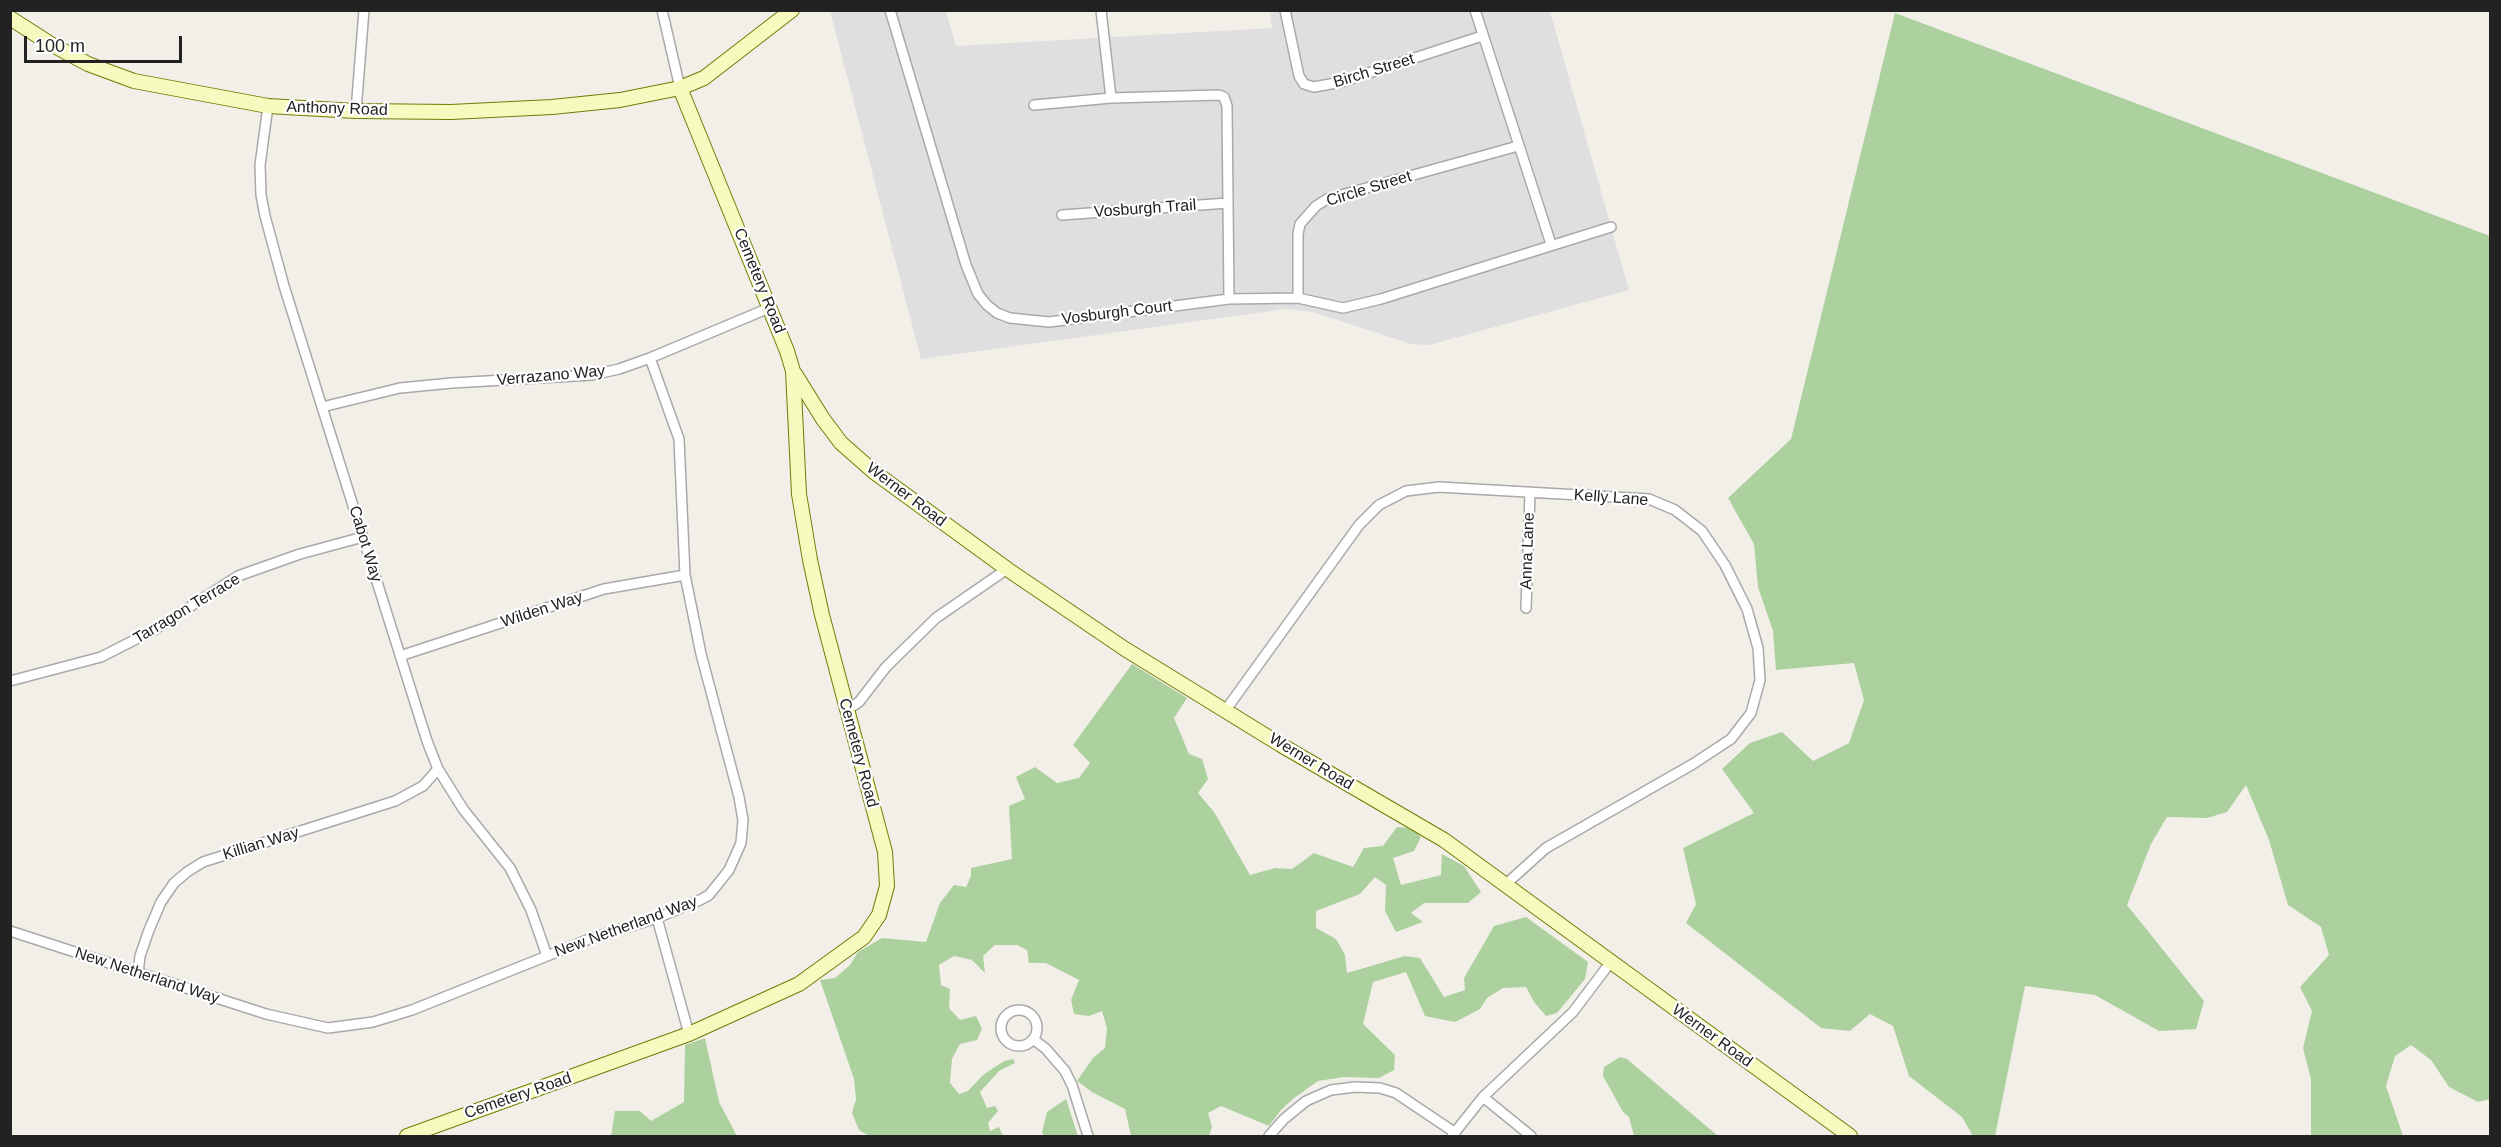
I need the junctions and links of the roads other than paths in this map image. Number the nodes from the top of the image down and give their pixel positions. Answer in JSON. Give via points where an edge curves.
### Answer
{"nodes":[{"id":1,"x":364,"y":10,"type":"edge"},
{"id":2,"x":662,"y":10,"type":"edge"},
{"id":3,"x":792,"y":10,"type":"edge"},
{"id":4,"x":890,"y":10,"type":"edge"},
{"id":5,"x":1101,"y":10,"type":"edge"},
{"id":6,"x":1285,"y":10,"type":"edge"},
{"id":7,"x":1475,"y":10,"type":"edge"},
{"id":8,"x":10,"y":18,"type":"edge"},
{"id":9,"x":1482,"y":36,"type":"junction"},
{"id":10,"x":680,"y":88,"type":"junction"},
{"id":11,"x":1111,"y":98,"type":"junction"},
{"id":12,"x":1034,"y":105,"type":"dead end"},
{"id":13,"x":268,"y":106,"type":"junction"},
{"id":14,"x":356,"y":111,"type":"junction"},
{"id":15,"x":1518,"y":146,"type":"junction"},
{"id":16,"x":1228,"y":203,"type":"junction"},
{"id":17,"x":1062,"y":215,"type":"dead end"},
{"id":18,"x":1611,"y":227,"type":"dead end"},
{"id":19,"x":1551,"y":244,"type":"junction"},
{"id":20,"x":1298,"y":298,"type":"junction"},
{"id":21,"x":1229,"y":299,"type":"junction"},
{"id":22,"x":769,"y":308,"type":"junction"},
{"id":23,"x":650,"y":358,"type":"junction"},
{"id":24,"x":793,"y":371,"type":"junction"},
{"id":25,"x":322,"y":406,"type":"junction"},
{"id":26,"x":1530,"y":493,"type":"junction"},
{"id":27,"x":363,"y":537,"type":"junction"},
{"id":28,"x":1007,"y":569,"type":"junction"},
{"id":29,"x":685,"y":575,"type":"junction"},
{"id":30,"x":1526,"y":608,"type":"dead end"},
{"id":31,"x":400,"y":656,"type":"junction"},
{"id":32,"x":10,"y":681,"type":"edge"},
{"id":33,"x":847,"y":710,"type":"junction"},
{"id":34,"x":1225,"y":711,"type":"junction"},
{"id":35,"x":438,"y":769,"type":"junction"},
{"id":36,"x":1505,"y":885,"type":"junction"},
{"id":37,"x":657,"y":918,"type":"junction"},
{"id":38,"x":10,"y":931,"type":"edge"},
{"id":39,"x":547,"y":956,"type":"junction"},
{"id":40,"x":1610,"y":963,"type":"junction"},
{"id":41,"x":138,"y":973,"type":"junction"},
{"id":42,"x":689,"y":1034,"type":"junction"},
{"id":43,"x":1034,"y":1039,"type":"junction"},
{"id":44,"x":1483,"y":1097,"type":"junction"},
{"id":45,"x":1453,"y":1134,"type":"edge"},
{"id":46,"x":407,"y":1137,"type":"edge"},
{"id":47,"x":1088,"y":1137,"type":"edge"},
{"id":48,"x":1269,"y":1137,"type":"edge"},
{"id":49,"x":1530,"y":1137,"type":"edge"},
{"id":50,"x":1850,"y":1137,"type":"edge"}],
"edges":[{"from":1,"to":14,"type":"street"},
{"from":2,"to":10,"type":"street"},
{"from":3,"to":10,"type":"street","name":"Anthony Road","via":[[704,78]]},
{"from":4,"to":21,"type":"street","name":"Vosburgh Court","via":[[966,265],[987,305],[1010,318],[1049,322]]},
{"from":5,"to":11,"type":"street"},
{"from":6,"to":9,"type":"street","name":"Birch Street","via":[[1299,76],[1304,84],[1314,87],[1341,82]]},
{"from":7,"to":9,"type":"street"},
{"from":8,"to":13,"type":"street","name":"Anthony Road","via":[[88,64],[134,81]]},
{"from":9,"to":15,"type":"street"},
{"from":10,"to":14,"type":"street","name":"Anthony Road","via":[[620,100],[552,107]]},
{"from":10,"to":22,"type":"street","name":"Cemetery Road"},
{"from":11,"to":12,"type":"street"},
{"from":11,"to":16,"type":"street","via":[[1224,97]]},
{"from":13,"to":14,"type":"street","name":"Anthony Road"},
{"from":13,"to":25,"type":"street","name":"Cabot Way","via":[[260,165],[261,195],[284,286]]},
{"from":15,"to":19,"type":"street"},
{"from":15,"to":20,"type":"street","name":"Circle Street","via":[[1327,199],[1316,206],[1300,224],[1298,234]]},
{"from":16,"to":17,"type":"street","name":"Vosburgh Trail"},
{"from":16,"to":21,"type":"street"},
{"from":18,"to":19,"type":"street","name":"Vosburgh Court"},
{"from":19,"to":20,"type":"street","name":"Vosburgh Court","via":[[1363,304],[1343,308]]},
{"from":20,"to":21,"type":"street","name":"Vosburgh Court"},
{"from":22,"to":23,"type":"street","name":"Verrazano Way"},
{"from":22,"to":24,"type":"street","name":"Cemetery Road"},
{"from":23,"to":25,"type":"street","name":"Verrazano Way","via":[[592,375],[400,388]]},
{"from":23,"to":29,"type":"street","name":"New Netherland Way","via":[[679,439]]},
{"from":24,"to":28,"type":"street","name":"Werner Road","via":[[841,443],[874,472]]},
{"from":24,"to":33,"type":"street","name":"Cemetery Road","via":[[799,494],[822,615]]},
{"from":25,"to":27,"type":"street","name":"Cabot Way"},
{"from":26,"to":30,"type":"street","name":"Anna Lane"},
{"from":26,"to":34,"type":"street","name":"Kelly Lane","via":[[1439,487],[1406,491],[1379,506],[1359,525]]},
{"from":26,"to":36,"type":"street","name":"Kelly Lane","via":[[1649,499],[1675,510],[1702,531],[1747,609],[1758,648],[1760,680],[1751,713],[1731,739],[1546,848]]},
{"from":27,"to":31,"type":"street","name":"Cabot Way"},
{"from":27,"to":32,"type":"street","name":"Tarragon Terrace","via":[[238,576],[154,630],[101,657]]},
{"from":28,"to":33,"type":"street","via":[[936,618],[886,667],[859,702]]},
{"from":28,"to":34,"type":"street","name":"Werner Road"},
{"from":29,"to":31,"type":"street","name":"Wilden Way","via":[[604,590]]},
{"from":29,"to":37,"type":"street","name":"New Netherland Way","via":[[700,654],[743,820],[741,843],[717,886],[700,900]]},
{"from":31,"to":35,"type":"street","name":"Cabot Way"},
{"from":33,"to":42,"type":"street","name":"Cemetery Road","via":[[885,852],[888,886],[879,915],[864,936],[799,984]]},
{"from":34,"to":36,"type":"street","name":"Werner Road","via":[[1444,840]]},
{"from":35,"to":39,"type":"street","name":"Cabot Way","via":[[463,809],[510,868],[531,910]]},
{"from":35,"to":41,"type":"street","name":"Killian Way","via":[[423,786],[395,801],[203,862],[187,872],[161,902],[140,957]]},
{"from":36,"to":40,"type":"street","name":"Werner Road"},
{"from":37,"to":39,"type":"street","name":"New Netherland Way"},
{"from":37,"to":42,"type":"street"},
{"from":38,"to":41,"type":"street","name":"New Netherland Way"},
{"from":39,"to":41,"type":"street","name":"New Netherland Way","via":[[412,1010],[373,1022],[328,1028],[266,1014]]},
{"from":40,"to":44,"type":"street","via":[[1557,1029]]},
{"from":40,"to":50,"type":"street","name":"Werner Road"},
{"from":42,"to":46,"type":"street","name":"Cemetery Road"},
{"from":43,"to":43,"type":"street","via":[[1037,1024],[1032,1015],[1017,1010],[1004,1019],[1002,1034],[1009,1043],[1019,1046]]},
{"from":43,"to":47,"type":"street","via":[[1065,1071]]},
{"from":44,"to":45,"type":"street"},
{"from":44,"to":49,"type":"street"},
{"from":45,"to":48,"type":"street","via":[[1396,1093],[1354,1087],[1330,1090],[1306,1101]]}]}
